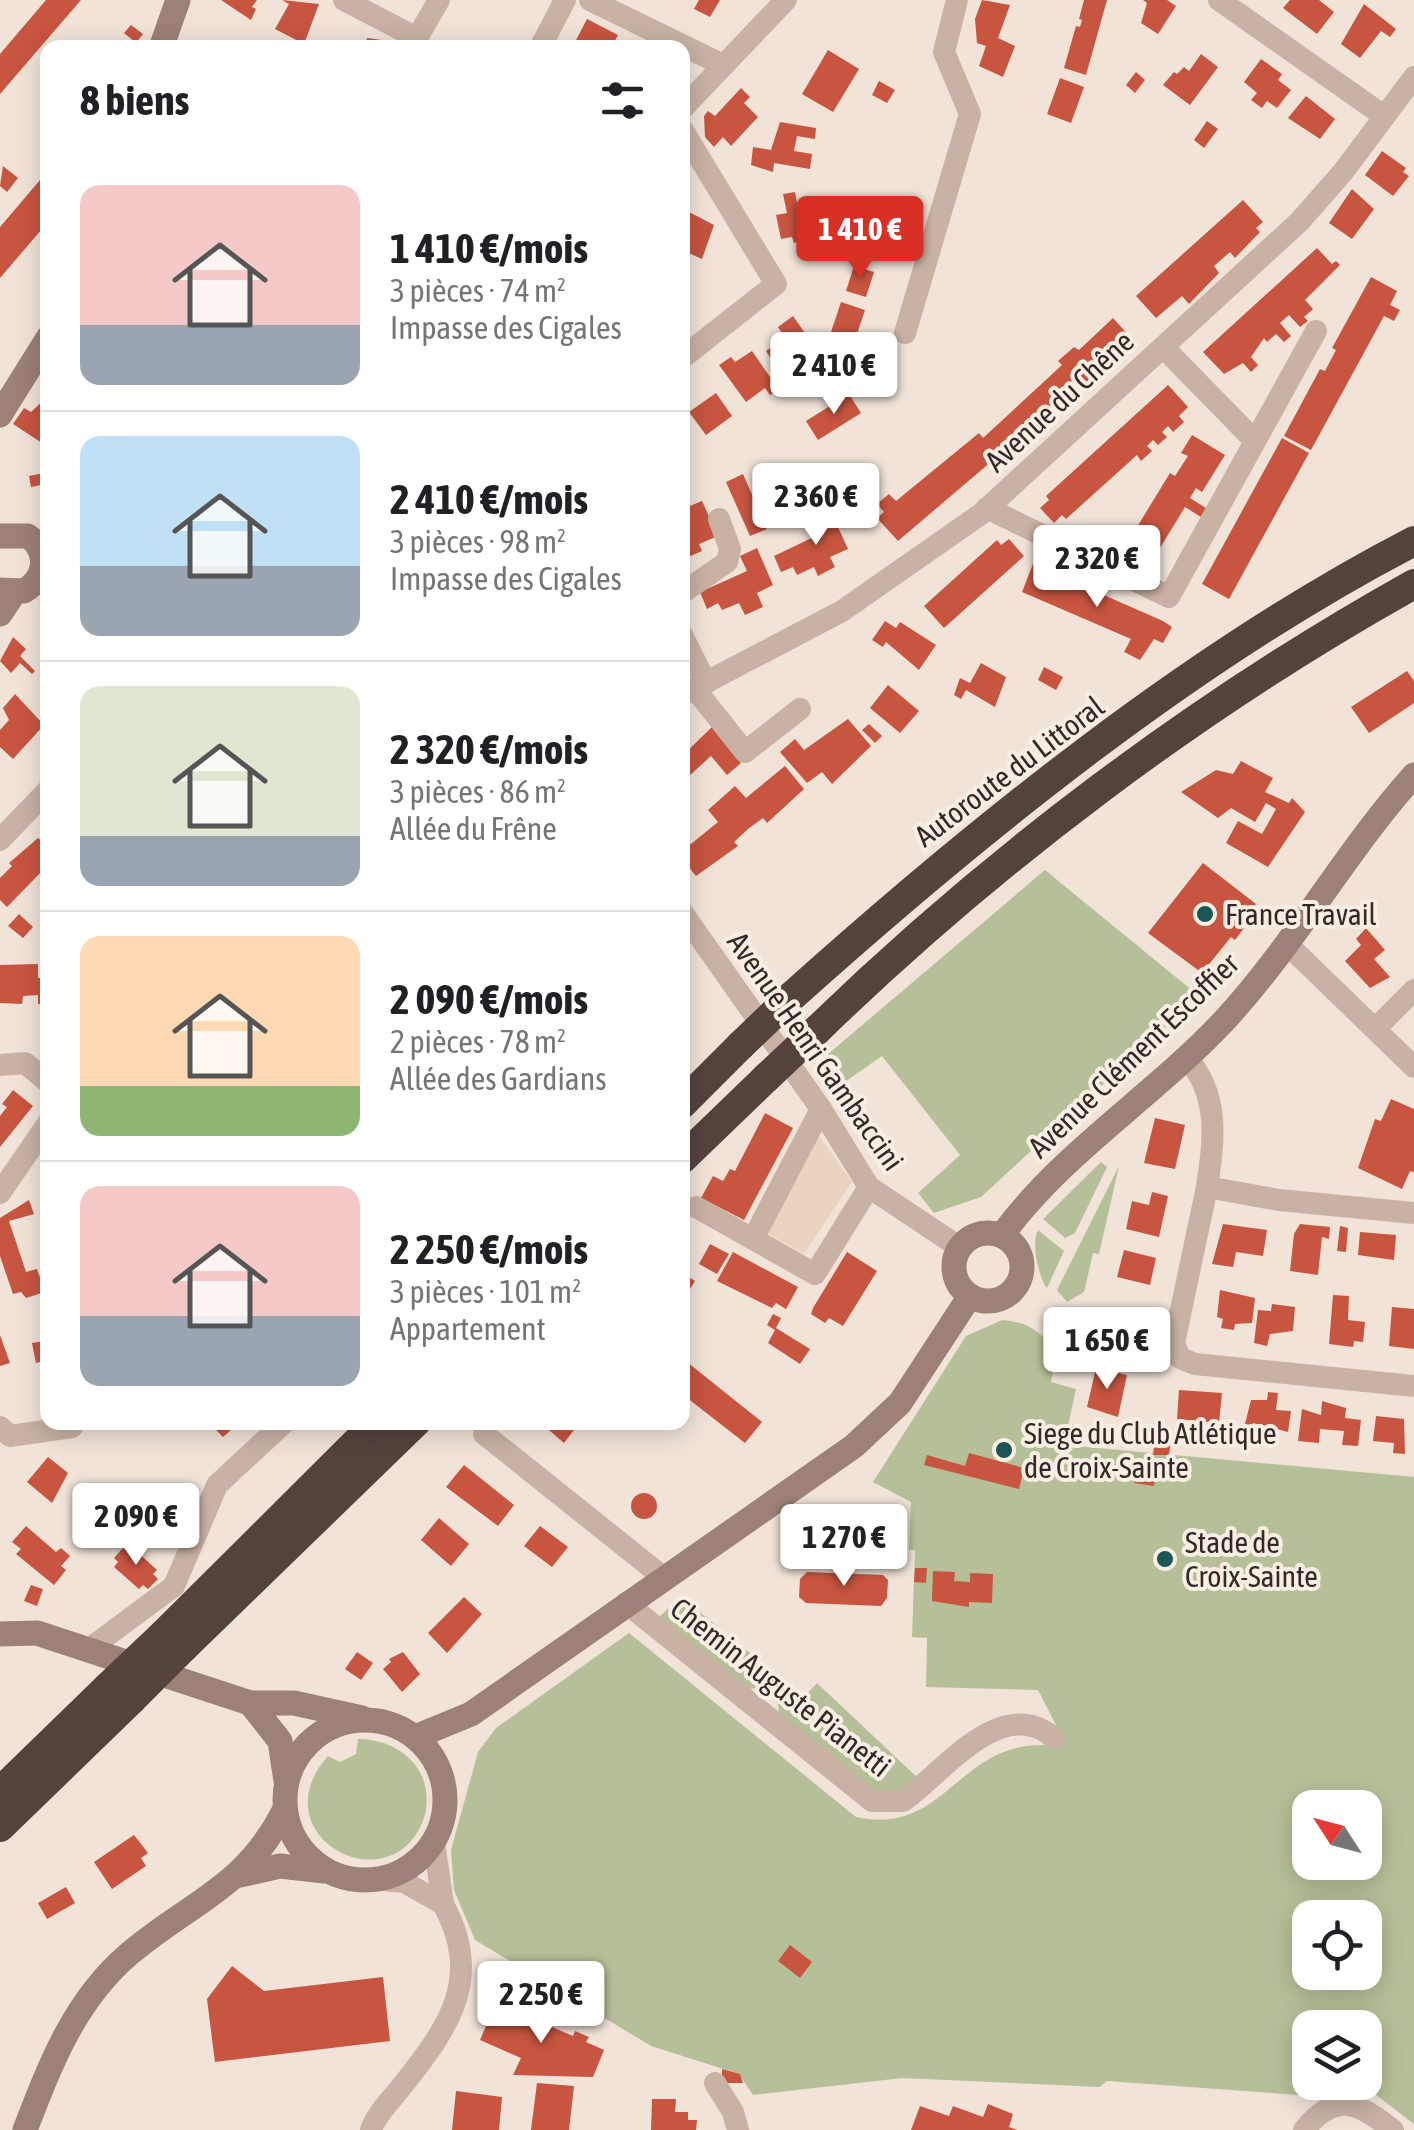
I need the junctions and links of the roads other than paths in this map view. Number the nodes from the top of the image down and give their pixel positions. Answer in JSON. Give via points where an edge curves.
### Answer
{"nodes":[{"id":1,"x":178,"y":0,"type":"edge"},
{"id":2,"x":344,"y":0,"type":"edge"},
{"id":3,"x":439,"y":0,"type":"edge"},
{"id":4,"x":565,"y":0,"type":"edge"},
{"id":5,"x":590,"y":0,"type":"edge"},
{"id":6,"x":786,"y":0,"type":"edge"},
{"id":7,"x":958,"y":0,"type":"edge"},
{"id":8,"x":1218,"y":0,"type":"edge"},
{"id":9,"x":164,"y":40,"type":"edge"},
{"id":10,"x":544,"y":40,"type":"edge"},
{"id":11,"x":672,"y":40,"type":"edge"},
{"id":12,"x":690,"y":49,"type":"edge"},
{"id":13,"x":723,"y":65,"type":"junction"},
{"id":14,"x":1413,"y":80,"type":"edge"},
{"id":15,"x":690,"y":100,"type":"edge"},
{"id":16,"x":1384,"y":116,"type":"junction"},
{"id":17,"x":690,"y":143,"type":"edge"},
{"id":18,"x":1316,"y":331,"type":"dead end"},
{"id":19,"x":904,"y":333,"type":"dead end"},
{"id":20,"x":1163,"y":346,"type":"junction"},
{"id":21,"x":40,"y":351,"type":"edge"},
{"id":22,"x":690,"y":352,"type":"edge"},
{"id":23,"x":0,"y":415,"type":"edge"},
{"id":24,"x":1255,"y":441,"type":"junction"},
{"id":25,"x":987,"y":508,"type":"junction"},
{"id":26,"x":719,"y":519,"type":"dead end"},
{"id":27,"x":1414,"y":529,"type":"edge"},
{"id":28,"x":0,"y":536,"type":"edge"},
{"id":29,"x":1414,"y":541,"type":"edge"},
{"id":30,"x":40,"y":547,"type":"edge"},
{"id":31,"x":40,"y":578,"type":"edge"},
{"id":32,"x":1414,"y":584,"type":"edge"},
{"id":33,"x":690,"y":587,"type":"edge"},
{"id":34,"x":1320,"y":596,"type":"junction"},
{"id":35,"x":4,"y":599,"type":"edge"},
{"id":36,"x":695,"y":689,"type":"edge"},
{"id":37,"x":800,"y":710,"type":"dead end"},
{"id":38,"x":1414,"y":775,"type":"edge"},
{"id":39,"x":40,"y":798,"type":"edge"},
{"id":40,"x":0,"y":840,"type":"edge"},
{"id":41,"x":690,"y":923,"type":"edge"},
{"id":42,"x":1289,"y":946,"type":"junction"},
{"id":43,"x":1414,"y":990,"type":"edge"},
{"id":44,"x":1376,"y":1028,"type":"junction"},
{"id":45,"x":1187,"y":1058,"type":"junction"},
{"id":46,"x":0,"y":1065,"type":"edge"},
{"id":47,"x":1414,"y":1068,"type":"edge"},
{"id":48,"x":40,"y":1075,"type":"edge"},
{"id":49,"x":690,"y":1096,"type":"edge"},
{"id":50,"x":821,"y":1110,"type":"junction"},
{"id":51,"x":40,"y":1135,"type":"edge"},
{"id":52,"x":690,"y":1151,"type":"edge"},
{"id":53,"x":1207,"y":1187,"type":"junction"},
{"id":54,"x":869,"y":1188,"type":"junction"},
{"id":55,"x":0,"y":1193,"type":"edge"},
{"id":56,"x":696,"y":1207,"type":"dead end"},
{"id":57,"x":1414,"y":1213,"type":"edge"},
{"id":58,"x":1002,"y":1235,"type":"junction"},
{"id":59,"x":753,"y":1238,"type":"junction"},
{"id":60,"x":960,"y":1246,"type":"junction"},
{"id":61,"x":970,"y":1296,"type":"junction"},
{"id":62,"x":1414,"y":1386,"type":"edge"},
{"id":63,"x":0,"y":1427,"type":"edge"},
{"id":64,"x":51,"y":1430,"type":"edge"},
{"id":65,"x":276,"y":1430,"type":"edge"},
{"id":66,"x":370,"y":1430,"type":"edge"},
{"id":67,"x":407,"y":1430,"type":"edge"},
{"id":68,"x":484,"y":1434,"type":"dead end"},
{"id":69,"x":663,"y":1577,"type":"junction"},
{"id":70,"x":626,"y":1603,"type":"junction"},
{"id":71,"x":0,"y":1634,"type":"edge"},
{"id":72,"x":174,"y":1641,"type":"junction"},
{"id":73,"x":89,"y":1649,"type":"junction"},
{"id":74,"x":119,"y":1694,"type":"junction"},
{"id":75,"x":250,"y":1703,"type":"junction"},
{"id":76,"x":471,"y":1714,"type":"junction"},
{"id":77,"x":367,"y":1719,"type":"junction"},
{"id":78,"x":415,"y":1737,"type":"junction"},
{"id":79,"x":1054,"y":1738,"type":"dead end"},
{"id":80,"x":443,"y":1779,"type":"junction"},
{"id":81,"x":286,"y":1782,"type":"junction"},
{"id":82,"x":0,"y":1792,"type":"edge"},
{"id":83,"x":284,"y":1810,"type":"junction"},
{"id":84,"x":0,"y":1827,"type":"edge"},
{"id":85,"x":434,"y":1842,"type":"junction"},
{"id":86,"x":324,"y":1871,"type":"junction"},
{"id":87,"x":240,"y":1875,"type":"junction"},
{"id":88,"x":382,"y":1880,"type":"junction"},
{"id":89,"x":443,"y":1904,"type":"junction"},
{"id":90,"x":715,"y":2083,"type":"dead end"},
{"id":91,"x":25,"y":2130,"type":"edge"},
{"id":92,"x":371,"y":2130,"type":"edge"},
{"id":93,"x":738,"y":2130,"type":"edge"},
{"id":94,"x":1304,"y":2130,"type":"edge"},
{"id":95,"x":1393,"y":2130,"type":"edge"}],
"edges":[{"from":1,"to":9,"type":"main road"},
{"from":2,"to":3,"type":"street","via":[[418,38]]},
{"from":4,"to":10,"type":"street"},
{"from":5,"to":11,"type":"street"},
{"from":6,"to":13,"type":"street"},
{"from":7,"to":19,"type":"street","via":[[944,52],[970,114]]},
{"from":8,"to":16,"type":"street"},
{"from":12,"to":13,"type":"street"},
{"from":13,"to":15,"type":"street"},
{"from":14,"to":16,"type":"street","name":"Avenue du Chêne"},
{"from":16,"to":20,"type":"street","name":"Avenue du Chêne","via":[[1299,222]]},
{"from":17,"to":22,"type":"street","via":[[776,284]]},
{"from":18,"to":24,"type":"street"},
{"from":20,"to":24,"type":"street"},
{"from":20,"to":25,"type":"street","name":"Avenue du Chêne"},
{"from":21,"to":23,"type":"main road"},
{"from":24,"to":25,"type":"street","via":[[1169,596]]},
{"from":25,"to":36,"type":"street","name":"Avenue du Chêne","via":[[842,610]]},
{"from":26,"to":33,"type":"street","via":[[730,549],[727,562]]},
{"from":27,"to":34,"type":"highway"},
{"from":28,"to":30,"type":"main road","via":[[28,536]]},
{"from":29,"to":34,"type":"highway","name":"Autoroute du Littoral"},
{"from":31,"to":35,"type":"main road"},
{"from":32,"to":52,"type":"highway","bridge":true,"via":[[1217,708],[963,897]]},
{"from":34,"to":49,"type":"highway","name":"Autoroute du Littoral","bridge":true,"via":[[1093,747],[926,879]]},
{"from":36,"to":37,"type":"street","via":[[745,752]]},
{"from":38,"to":42,"type":"main road","name":"Avenue Clément Escoffier"},
{"from":39,"to":40,"type":"street"},
{"from":41,"to":50,"type":"street","name":"Avenue Henri Gambaccini"},
{"from":42,"to":44,"type":"street"},
{"from":42,"to":45,"type":"main road","name":"Avenue Clément Escoffier"},
{"from":43,"to":44,"type":"street"},
{"from":44,"to":47,"type":"street"},
{"from":45,"to":53,"type":"street","via":[[1209,1092],[1214,1137]]},
{"from":45,"to":58,"type":"main road","name":"Avenue Clément Escoffier","via":[[1037,1192]]},
{"from":46,"to":48,"type":"street","via":[[25,1063]]},
{"from":50,"to":54,"type":"street","name":"Avenue Henri Gambaccini"},
{"from":50,"to":59,"type":"street"},
{"from":51,"to":55,"type":"street"},
{"from":53,"to":57,"type":"street"},
{"from":53,"to":62,"type":"street","via":[[1174,1343],[1180,1358]]},
{"from":54,"to":59,"type":"street","via":[[815,1274]]},
{"from":54,"to":60,"type":"street","name":"Avenue Henri Gambaccini"},
{"from":56,"to":59,"type":"street"},
{"from":58,"to":60,"type":"main road","via":[[978,1234]]},
{"from":58,"to":61,"type":"main road","via":[[1022,1263],[1014,1289],[990,1301]]},
{"from":60,"to":61,"type":"main road","via":[[953,1268]]},
{"from":61,"to":69,"type":"main road","via":[[900,1402],[854,1446]]},
{"from":63,"to":64,"type":"street","via":[[10,1436]]},
{"from":65,"to":73,"type":"street","via":[[217,1484],[174,1586]]},
{"from":66,"to":72,"type":"highway"},
{"from":67,"to":72,"type":"highway"},
{"from":68,"to":69,"type":"street"},
{"from":69,"to":70,"type":"main road"},
{"from":70,"to":76,"type":"main road"},
{"from":70,"to":79,"type":"street","name":"Chemin Auguste Pianetti","via":[[872,1801],[903,1802],[975,1741],[1004,1727],[1028,1723]]},
{"from":71,"to":73,"type":"main road","via":[[37,1633]]},
{"from":72,"to":74,"type":"highway","bridge":true},
{"from":73,"to":75,"type":"main road"},
{"from":74,"to":82,"type":"highway"},
{"from":74,"to":84,"type":"highway"},
{"from":75,"to":77,"type":"main road"},
{"from":75,"to":81,"type":"main road","via":[[280,1742]]},
{"from":76,"to":78,"type":"main road"},
{"from":76,"to":80,"type":"main road"},
{"from":77,"to":78,"type":"main road"},
{"from":77,"to":81,"type":"main road","via":[[322,1732],[300,1752]]},
{"from":78,"to":80,"type":"main road"},
{"from":80,"to":85,"type":"main road","via":[[446,1802]]},
{"from":81,"to":83,"type":"main road"},
{"from":83,"to":86,"type":"main road","via":[[300,1850]]},
{"from":83,"to":87,"type":"main road"},
{"from":85,"to":88,"type":"main road","via":[[421,1859]]},
{"from":85,"to":89,"type":"street"},
{"from":86,"to":87,"type":"main road","via":[[280,1866]]},
{"from":86,"to":88,"type":"main road"},
{"from":87,"to":91,"type":"main road","via":[[128,1954],[92,1994],[55,2054]]},
{"from":88,"to":89,"type":"street","via":[[404,1882]]},
{"from":89,"to":92,"type":"street","via":[[461,1947],[461,1982],[440,2040]]},
{"from":90,"to":93,"type":"street"},
{"from":94,"to":95,"type":"street","via":[[1322,2110],[1343,2104],[1364,2109]]}]}
